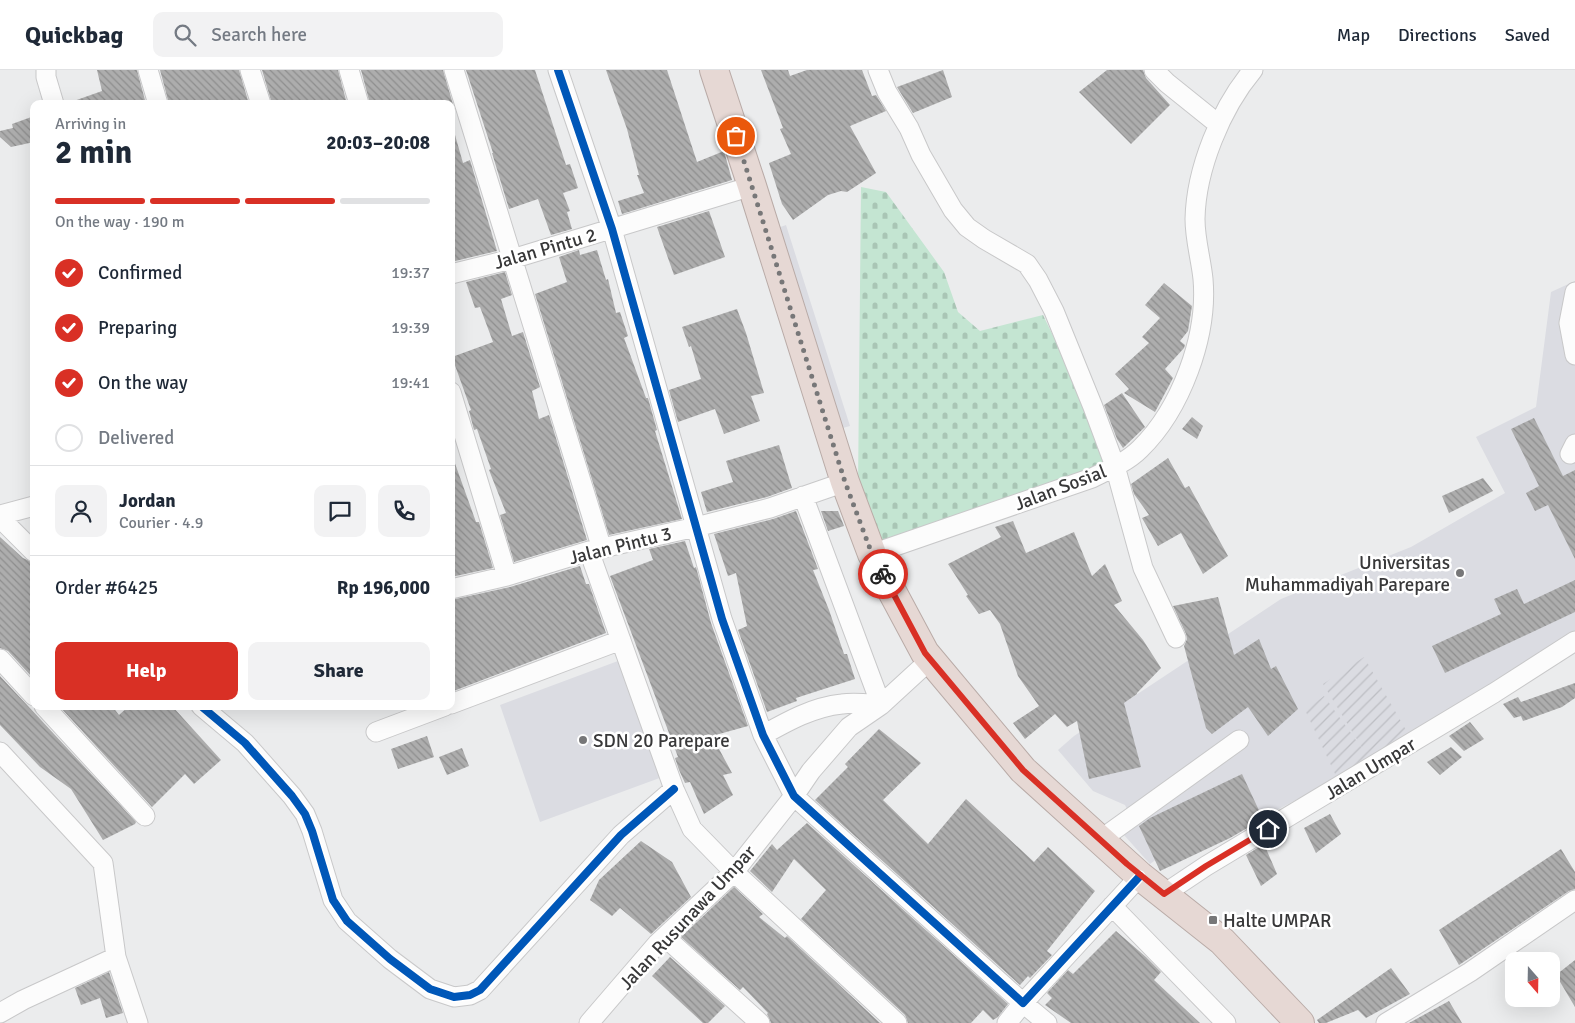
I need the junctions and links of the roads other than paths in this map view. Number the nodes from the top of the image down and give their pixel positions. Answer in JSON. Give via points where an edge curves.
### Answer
{"nodes":[{"id":1,"x":148,"y":70,"type":"edge"},
{"id":2,"x":250,"y":70,"type":"edge"},
{"id":3,"x":350,"y":70,"type":"edge"},
{"id":4,"x":454,"y":70,"type":"edge"},
{"id":5,"x":558,"y":70,"type":"edge"},
{"id":6,"x":714,"y":70,"type":"edge"},
{"id":7,"x":878,"y":70,"type":"edge"},
{"id":8,"x":1154,"y":70,"type":"edge"},
{"id":9,"x":1253,"y":70,"type":"edge"},
{"id":10,"x":157,"y":100,"type":"edge"},
{"id":11,"x":260,"y":100,"type":"edge"},
{"id":12,"x":358,"y":100,"type":"edge"},
{"id":13,"x":1218,"y":124,"type":"junction"},
{"id":14,"x":752,"y":186,"type":"junction"},
{"id":15,"x":612,"y":229,"type":"junction"},
{"id":16,"x":512,"y":259,"type":"junction"},
{"id":17,"x":455,"y":273,"type":"edge"},
{"id":18,"x":1575,"y":292,"type":"edge"},
{"id":19,"x":1575,"y":355,"type":"edge"},
{"id":20,"x":455,"y":405,"type":"edge"},
{"id":21,"x":1115,"y":466,"type":"junction"},
{"id":22,"x":845,"y":482,"type":"junction"},
{"id":23,"x":803,"y":496,"type":"junction"},
{"id":24,"x":30,"y":507,"type":"edge"},
{"id":25,"x":0,"y":517,"type":"edge"},
{"id":26,"x":696,"y":527,"type":"junction"},
{"id":27,"x":30,"y":548,"type":"edge"},
{"id":28,"x":595,"y":550,"type":"junction"},
{"id":29,"x":872,"y":554,"type":"junction"},
{"id":30,"x":507,"y":576,"type":"junction"},
{"id":31,"x":455,"y":588,"type":"edge"},
{"id":32,"x":1176,"y":638,"type":"dead end"},
{"id":33,"x":621,"y":640,"type":"junction"},
{"id":34,"x":1575,"y":641,"type":"edge"},
{"id":35,"x":0,"y":659,"type":"edge"},
{"id":36,"x":930,"y":660,"type":"junction"},
{"id":37,"x":30,"y":692,"type":"edge"},
{"id":38,"x":455,"y":702,"type":"edge"},
{"id":39,"x":881,"y":705,"type":"junction"},
{"id":40,"x":48,"y":710,"type":"edge"},
{"id":41,"x":206,"y":710,"type":"edge"},
{"id":42,"x":434,"y":710,"type":"edge"},
{"id":43,"x":376,"y":732,"type":"dead end"},
{"id":44,"x":763,"y":735,"type":"junction"},
{"id":45,"x":1239,"y":740,"type":"dead end"},
{"id":46,"x":0,"y":752,"type":"edge"},
{"id":47,"x":674,"y":789,"type":"junction"},
{"id":48,"x":794,"y":796,"type":"junction"},
{"id":49,"x":145,"y":816,"type":"dead end"},
{"id":50,"x":1100,"y":840,"type":"junction"},
{"id":51,"x":734,"y":872,"type":"junction"},
{"id":52,"x":1140,"y":876,"type":"junction"},
{"id":53,"x":1164,"y":894,"type":"junction"},
{"id":54,"x":1575,"y":900,"type":"edge"},
{"id":55,"x":1112,"y":906,"type":"junction"},
{"id":56,"x":665,"y":937,"type":"junction"},
{"id":57,"x":116,"y":956,"type":"junction"},
{"id":58,"x":1023,"y":1003,"type":"junction"},
{"id":59,"x":0,"y":1013,"type":"edge"},
{"id":60,"x":138,"y":1023,"type":"edge"},
{"id":61,"x":589,"y":1023,"type":"edge"},
{"id":62,"x":760,"y":1023,"type":"edge"},
{"id":63,"x":897,"y":1023,"type":"edge"},
{"id":64,"x":1007,"y":1023,"type":"edge"},
{"id":65,"x":1047,"y":1023,"type":"edge"},
{"id":66,"x":1226,"y":1023,"type":"edge"},
{"id":67,"x":1300,"y":1023,"type":"edge"},
{"id":68,"x":1386,"y":1023,"type":"edge"}],
"edges":[{"from":1,"to":10,"type":"street"},
{"from":2,"to":11,"type":"street"},
{"from":3,"to":12,"type":"street"},
{"from":4,"to":16,"type":"street"},
{"from":5,"to":15,"type":"street"},
{"from":6,"to":14,"type":"highway"},
{"from":7,"to":21,"type":"street","via":[[953,210],[967,227],[1006,254],[1027,264],[1038,280],[1054,311]]},
{"from":8,"to":13,"type":"street"},
{"from":9,"to":13,"type":"street","name":"Jalan Sosial","via":[[1228,103]]},
{"from":13,"to":21,"type":"street","name":"Jalan Sosial","via":[[1206,160],[1195,220],[1203,279],[1203,315],[1190,366],[1182,387],[1156,431],[1139,450]]},
{"from":14,"to":15,"type":"street","name":"Jalan Pintu 2"},
{"from":14,"to":22,"type":"highway"},
{"from":15,"to":16,"type":"street","name":"Jalan Pintu 2"},
{"from":15,"to":26,"type":"street"},
{"from":16,"to":17,"type":"street","name":"Jalan Pintu 2"},
{"from":16,"to":28,"type":"street"},
{"from":18,"to":19,"type":"street","via":[[1569,323]]},
{"from":20,"to":30,"type":"street"},
{"from":21,"to":29,"type":"street","name":"Jalan Sosial","via":[[1092,478]]},
{"from":21,"to":32,"type":"street","via":[[1143,568]]},
{"from":22,"to":23,"type":"street","name":"Jalan Pintu 3"},
{"from":22,"to":29,"type":"highway"},
{"from":23,"to":26,"type":"street","name":"Jalan Pintu 3"},
{"from":23,"to":39,"type":"street"},
{"from":24,"to":25,"type":"street"},
{"from":25,"to":27,"type":"street"},
{"from":26,"to":28,"type":"street","name":"Jalan Pintu 3"},
{"from":26,"to":44,"type":"street","via":[[722,619]]},
{"from":28,"to":30,"type":"street","name":"Jalan Pintu 3"},
{"from":28,"to":33,"type":"street"},
{"from":29,"to":36,"type":"highway"},
{"from":30,"to":31,"type":"street","name":"Jalan Pintu 3"},
{"from":33,"to":38,"type":"street"},
{"from":33,"to":47,"type":"street"},
{"from":34,"to":53,"type":"street","name":"Jalan Umpar"},
{"from":35,"to":37,"type":"street"},
{"from":36,"to":39,"type":"street","name":"Jalan Rusunawa Umpar"},
{"from":36,"to":50,"type":"highway","via":[[1023,770]]},
{"from":39,"to":44,"type":"street","via":[[842,704],[814,710]]},
{"from":39,"to":48,"type":"street","name":"Jalan Rusunawa Umpar","via":[[849,727]]},
{"from":40,"to":49,"type":"street"},
{"from":41,"to":47,"type":"street","via":[[245,743],[305,814],[333,900],[347,921],[430,989],[454,997],[480,990],[621,836]]},
{"from":42,"to":43,"type":"street"},
{"from":44,"to":48,"type":"street"},
{"from":45,"to":50,"type":"street"},
{"from":46,"to":57,"type":"street","via":[[103,863]]},
{"from":47,"to":51,"type":"street","via":[[692,829]]},
{"from":48,"to":51,"type":"street","name":"Jalan Rusunawa Umpar"},
{"from":48,"to":58,"type":"street"},
{"from":50,"to":52,"type":"highway"},
{"from":51,"to":56,"type":"street","name":"Jalan Rusunawa Umpar"},
{"from":51,"to":63,"type":"street"},
{"from":52,"to":53,"type":"highway"},
{"from":52,"to":55,"type":"street"},
{"from":53,"to":67,"type":"highway","via":[[1222,941]]},
{"from":54,"to":68,"type":"street","via":[[1470,972]]},
{"from":55,"to":58,"type":"street"},
{"from":55,"to":66,"type":"street"},
{"from":56,"to":61,"type":"street","name":"Jalan Rusunawa Umpar"},
{"from":56,"to":62,"type":"street"},
{"from":57,"to":59,"type":"street"},
{"from":57,"to":60,"type":"street"},
{"from":58,"to":64,"type":"street"},
{"from":58,"to":65,"type":"street"}]}
